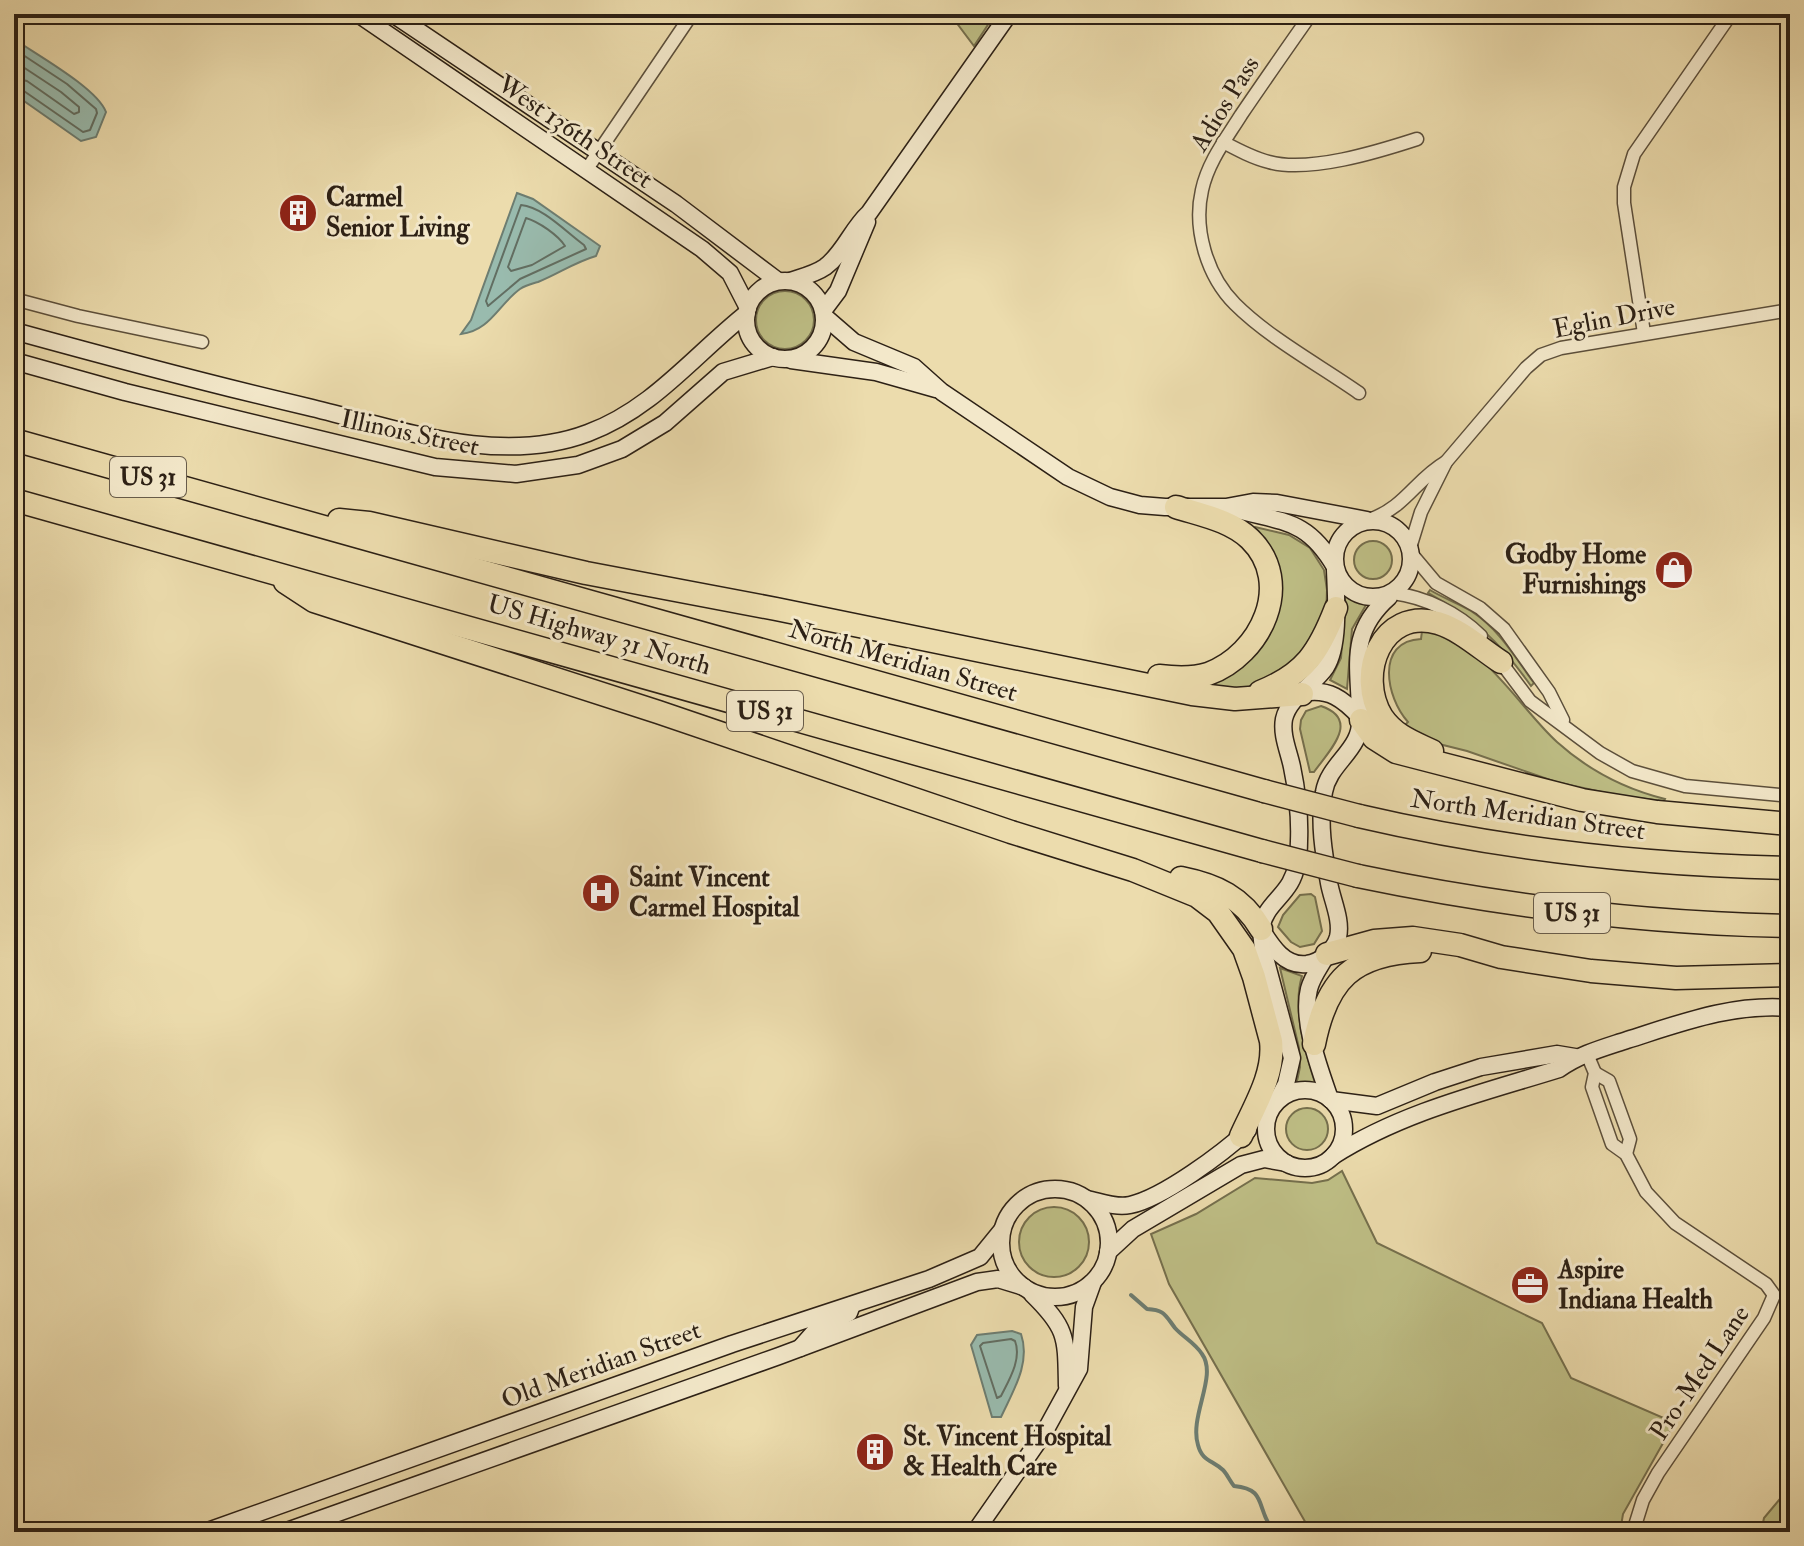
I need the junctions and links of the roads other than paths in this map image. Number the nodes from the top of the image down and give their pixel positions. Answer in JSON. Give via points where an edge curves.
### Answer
{"nodes":[{"id":1,"x":358,"y":14,"type":"edge"},
{"id":2,"x":393,"y":14,"type":"edge"},
{"id":3,"x":692,"y":14,"type":"edge"},
{"id":4,"x":1009,"y":14,"type":"edge"},
{"id":5,"x":1311,"y":14,"type":"edge"},
{"id":6,"x":1731,"y":14,"type":"edge"},
{"id":7,"x":1417,"y":139,"type":"dead end"},
{"id":8,"x":1223,"y":142,"type":"junction"},
{"id":9,"x":599,"y":152,"type":"junction"},
{"id":10,"x":587,"y":169,"type":"junction"},
{"id":11,"x":869,"y":213,"type":"junction"},
{"id":12,"x":784,"y":281,"type":"junction"},
{"id":13,"x":14,"y":299,"type":"edge"},
{"id":14,"x":1790,"y":310,"type":"edge"},
{"id":15,"x":747,"y":311,"type":"junction"},
{"id":16,"x":824,"y":314,"type":"junction"},
{"id":17,"x":14,"y":331,"type":"edge"},
{"id":18,"x":1644,"y":333,"type":"junction"},
{"id":19,"x":202,"y":342,"type":"dead end"},
{"id":20,"x":777,"y":358,"type":"junction"},
{"id":21,"x":14,"y":361,"type":"edge"},
{"id":22,"x":939,"y":390,"type":"junction"},
{"id":23,"x":1359,"y":393,"type":"dead end"},
{"id":24,"x":14,"y":440,"type":"edge"},
{"id":25,"x":1446,"y":462,"type":"junction"},
{"id":26,"x":14,"y":500,"type":"edge"},
{"id":27,"x":1176,"y":507,"type":"junction"},
{"id":28,"x":1226,"y":507,"type":"junction"},
{"id":29,"x":282,"y":514,"type":"junction"},
{"id":30,"x":1368,"y":520,"type":"junction"},
{"id":31,"x":1410,"y":552,"type":"junction"},
{"id":32,"x":1335,"y":568,"type":"junction"},
{"id":33,"x":268,"y":571,"type":"junction"},
{"id":34,"x":1392,"y":594,"type":"junction"},
{"id":35,"x":1336,"y":608,"type":"junction"},
{"id":36,"x":1501,"y":662,"type":"junction"},
{"id":37,"x":1094,"y":674,"type":"junction"},
{"id":38,"x":1302,"y":693,"type":"junction"},
{"id":39,"x":1244,"y":699,"type":"junction"},
{"id":40,"x":1360,"y":719,"type":"junction"},
{"id":41,"x":1564,"y":723,"type":"junction"},
{"id":42,"x":1472,"y":773,"type":"junction"},
{"id":43,"x":1790,"y":796,"type":"edge"},
{"id":44,"x":1790,"y":824,"type":"edge"},
{"id":45,"x":1790,"y":868,"type":"edge"},
{"id":46,"x":1133,"y":870,"type":"junction"},
{"id":47,"x":1790,"y":926,"type":"edge"},
{"id":48,"x":1261,"y":929,"type":"junction"},
{"id":49,"x":1327,"y":954,"type":"junction"},
{"id":50,"x":1490,"y":954,"type":"junction"},
{"id":51,"x":1790,"y":975,"type":"edge"},
{"id":52,"x":1790,"y":1008,"type":"edge"},
{"id":53,"x":1314,"y":1044,"type":"junction"},
{"id":54,"x":1581,"y":1056,"type":"junction"},
{"id":55,"x":1595,"y":1073,"type":"junction"},
{"id":56,"x":1330,"y":1100,"type":"junction"},
{"id":57,"x":1275,"y":1105,"type":"junction"},
{"id":58,"x":1241,"y":1136,"type":"junction"},
{"id":59,"x":1626,"y":1154,"type":"junction"},
{"id":60,"x":1333,"y":1156,"type":"junction"},
{"id":61,"x":1287,"y":1163,"type":"junction"},
{"id":62,"x":1085,"y":1199,"type":"junction"},
{"id":63,"x":1002,"y":1230,"type":"junction"},
{"id":64,"x":1108,"y":1252,"type":"junction"},
{"id":65,"x":1094,"y":1280,"type":"junction"},
{"id":66,"x":1026,"y":1288,"type":"junction"},
{"id":67,"x":853,"y":1303,"type":"junction"},
{"id":68,"x":799,"y":1349,"type":"junction"},
{"id":69,"x":1067,"y":1388,"type":"junction"},
{"id":70,"x":572,"y":1402,"type":"junction"},
{"id":71,"x":582,"y":1427,"type":"junction"},
{"id":72,"x":205,"y":1532,"type":"edge"},
{"id":73,"x":284,"y":1532,"type":"edge"},
{"id":74,"x":975,"y":1532,"type":"edge"},
{"id":75,"x":1633,"y":1532,"type":"edge"}],
"edges":[{"from":1,"to":10,"type":"street","name":"West 136th Street"},
{"from":2,"to":9,"type":"street","name":"West 136th Street"},
{"from":3,"to":9,"type":"street"},
{"from":4,"to":11,"type":"street"},
{"from":5,"to":8,"type":"street","name":"Adios Pass"},
{"from":6,"to":18,"type":"street","via":[[1628,170],[1624,203]]},
{"from":7,"to":8,"type":"street","via":[[1299,166],[1270,162]]},
{"from":8,"to":23,"type":"street","name":"Adios Pass","via":[[1201,192],[1199,224],[1214,274],[1245,313]]},
{"from":9,"to":10,"type":"street"},
{"from":9,"to":12,"type":"street","name":"West 136th Street"},
{"from":10,"to":15,"type":"street","name":"West 136th Street","via":[[725,267]]},
{"from":11,"to":12,"type":"street","via":[[829,264]]},
{"from":11,"to":16,"type":"street"},
{"from":12,"to":15,"type":"street","via":[[760,290]]},
{"from":12,"to":16,"type":"street","via":[[809,289]]},
{"from":13,"to":19,"type":"street"},
{"from":14,"to":18,"type":"street","name":"Eglin Drive"},
{"from":15,"to":17,"type":"street","name":"Illinois Street","via":[[654,397],[622,418],[567,440],[511,447],[473,445],[193,380]]},
{"from":15,"to":20,"type":"street","via":[[753,342]]},
{"from":16,"to":20,"type":"street","via":[[822,334],[814,346],[802,355]]},
{"from":16,"to":22,"type":"street","via":[[854,342],[914,367]]},
{"from":18,"to":25,"type":"street","name":"Eglin Drive","via":[[1561,348],[1536,359]]},
{"from":20,"to":21,"type":"street","name":"Illinois Street","via":[[723,372],[665,423],[622,449],[578,465],[516,474],[435,467]]},
{"from":20,"to":22,"type":"street","via":[[876,372]]},
{"from":22,"to":27,"type":"street","via":[[1091,489],[1140,505]]},
{"from":24,"to":29,"type":"highway","name":"North Meridian Street","number":"US 31"},
{"from":25,"to":30,"type":"street","name":"Eglin Drive","via":[[1400,504]]},
{"from":25,"to":31,"type":"street","name":"Eglin Drive","via":[[1421,512]]},
{"from":26,"to":33,"type":"highway","name":"US Highway 31 North","number":"US 31"},
{"from":27,"to":28,"type":"street"},
{"from":27,"to":37,"type":"highway","via":[[1233,527],[1257,548],[1271,582],[1264,622],[1243,652],[1208,674]]},
{"from":28,"to":30,"type":"street","via":[[1277,503]]},
{"from":28,"to":32,"type":"street","via":[[1299,527],[1321,545]]},
{"from":29,"to":37,"type":"highway","via":[[369,523],[558,568]]},
{"from":29,"to":45,"type":"highway","name":"North Meridian Street","number":"US 31","bridge":true,"via":[[1359,816],[1560,853]]},
{"from":30,"to":31,"type":"street","via":[[1395,527]]},
{"from":30,"to":32,"type":"street","via":[[1339,543]]},
{"from":31,"to":34,"type":"street","via":[[1406,577]]},
{"from":31,"to":41,"type":"street","via":[[1433,581],[1504,629],[1549,692]]},
{"from":32,"to":34,"type":"street","via":[[1358,595]]},
{"from":32,"to":35,"type":"street"},
{"from":33,"to":46,"type":"highway","via":[[314,601]]},
{"from":33,"to":47,"type":"highway","name":"US Highway 31 North","number":"US 31","bridge":true,"via":[[1358,876],[1564,912]]},
{"from":34,"to":36,"type":"street","via":[[1423,599],[1458,618]]},
{"from":34,"to":40,"type":"street","via":[[1362,632]]},
{"from":35,"to":38,"type":"street","via":[[1330,658]]},
{"from":35,"to":39,"type":"highway","via":[[1302,668]]},
{"from":36,"to":41,"type":"street","via":[[1530,701]]},
{"from":36,"to":42,"type":"highway","via":[[1441,624],[1419,621],[1388,633],[1375,657],[1375,697],[1391,728]]},
{"from":37,"to":39,"type":"highway","via":[[1207,697]]},
{"from":38,"to":39,"type":"highway"},
{"from":38,"to":40,"type":"street","via":[[1334,695]]},
{"from":38,"to":48,"type":"street","via":[[1288,709],[1283,729],[1296,786],[1297,860]]},
{"from":40,"to":42,"type":"highway","via":[[1377,741],[1396,752]]},
{"from":40,"to":49,"type":"street","via":[[1357,741],[1324,792],[1324,842],[1339,925]]},
{"from":41,"to":43,"type":"street","via":[[1600,753],[1648,777],[1719,791]]},
{"from":42,"to":44,"type":"highway","via":[[1618,807]]},
{"from":46,"to":48,"type":"highway","via":[[1217,887],[1246,907]]},
{"from":46,"to":58,"type":"highway","via":[[1204,900],[1248,956],[1272,1053]]},
{"from":48,"to":49,"type":"street","via":[[1290,962],[1309,963]]},
{"from":48,"to":57,"type":"street","via":[[1292,1058]]},
{"from":49,"to":50,"type":"highway","via":[[1374,941],[1413,938]]},
{"from":49,"to":53,"type":"street","via":[[1308,992]]},
{"from":50,"to":51,"type":"highway","via":[[1639,975]]},
{"from":50,"to":53,"type":"highway","via":[[1408,952],[1360,964],[1330,992]]},
{"from":52,"to":54,"type":"street","via":[[1724,1011]]},
{"from":53,"to":56,"type":"street"},
{"from":54,"to":55,"type":"street","name":"Pro-Med Lane"},
{"from":54,"to":56,"type":"street","via":[[1557,1054],[1481,1067],[1377,1106]]},
{"from":54,"to":60,"type":"street","via":[[1559,1069],[1397,1121]]},
{"from":55,"to":59,"type":"street","name":"Pro-Med Lane","via":[[1592,1087],[1612,1144]]},
{"from":55,"to":59,"type":"street","name":"Pro-Med Lane","via":[[1609,1081],[1630,1139]]},
{"from":56,"to":57,"type":"street","via":[[1320,1093],[1297,1091]]},
{"from":56,"to":60,"type":"street","via":[[1344,1125]]},
{"from":57,"to":58,"type":"street"},
{"from":57,"to":61,"type":"street","via":[[1267,1138]]},
{"from":58,"to":62,"type":"street","via":[[1138,1203],[1120,1206]]},
{"from":59,"to":75,"type":"street","name":"Pro-Med Lane","via":[[1666,1216],[1766,1284],[1774,1295],[1764,1318],[1658,1473]]},
{"from":60,"to":61,"type":"street","via":[[1316,1166]]},
{"from":61,"to":64,"type":"street","via":[[1264,1159],[1241,1165],[1133,1229]]},
{"from":62,"to":63,"type":"street","via":[[1063,1190],[1038,1192],[1016,1205]]},
{"from":62,"to":64,"type":"street","via":[[1104,1222]]},
{"from":63,"to":66,"type":"street","via":[[1003,1258]]},
{"from":63,"to":67,"type":"street","name":"Old Meridian Street","via":[[975,1260]]},
{"from":64,"to":65,"type":"street"},
{"from":65,"to":66,"type":"street","via":[[1058,1297]]},
{"from":65,"to":69,"type":"street","via":[[1084,1307],[1079,1369]]},
{"from":66,"to":68,"type":"street","name":"Old Meridian Street","via":[[998,1279],[982,1281]]},
{"from":66,"to":69,"type":"street","via":[[1064,1335]]},
{"from":67,"to":68,"type":"street","via":[[849,1313],[816,1330]]},
{"from":67,"to":70,"type":"street","name":"Old Meridian Street"},
{"from":68,"to":71,"type":"street","name":"Old Meridian Street"},
{"from":69,"to":74,"type":"street","via":[[1044,1433]]},
{"from":70,"to":71,"type":"street"},
{"from":70,"to":72,"type":"street","name":"Old Meridian Street"},
{"from":71,"to":73,"type":"street","name":"Old Meridian Street"}]}
